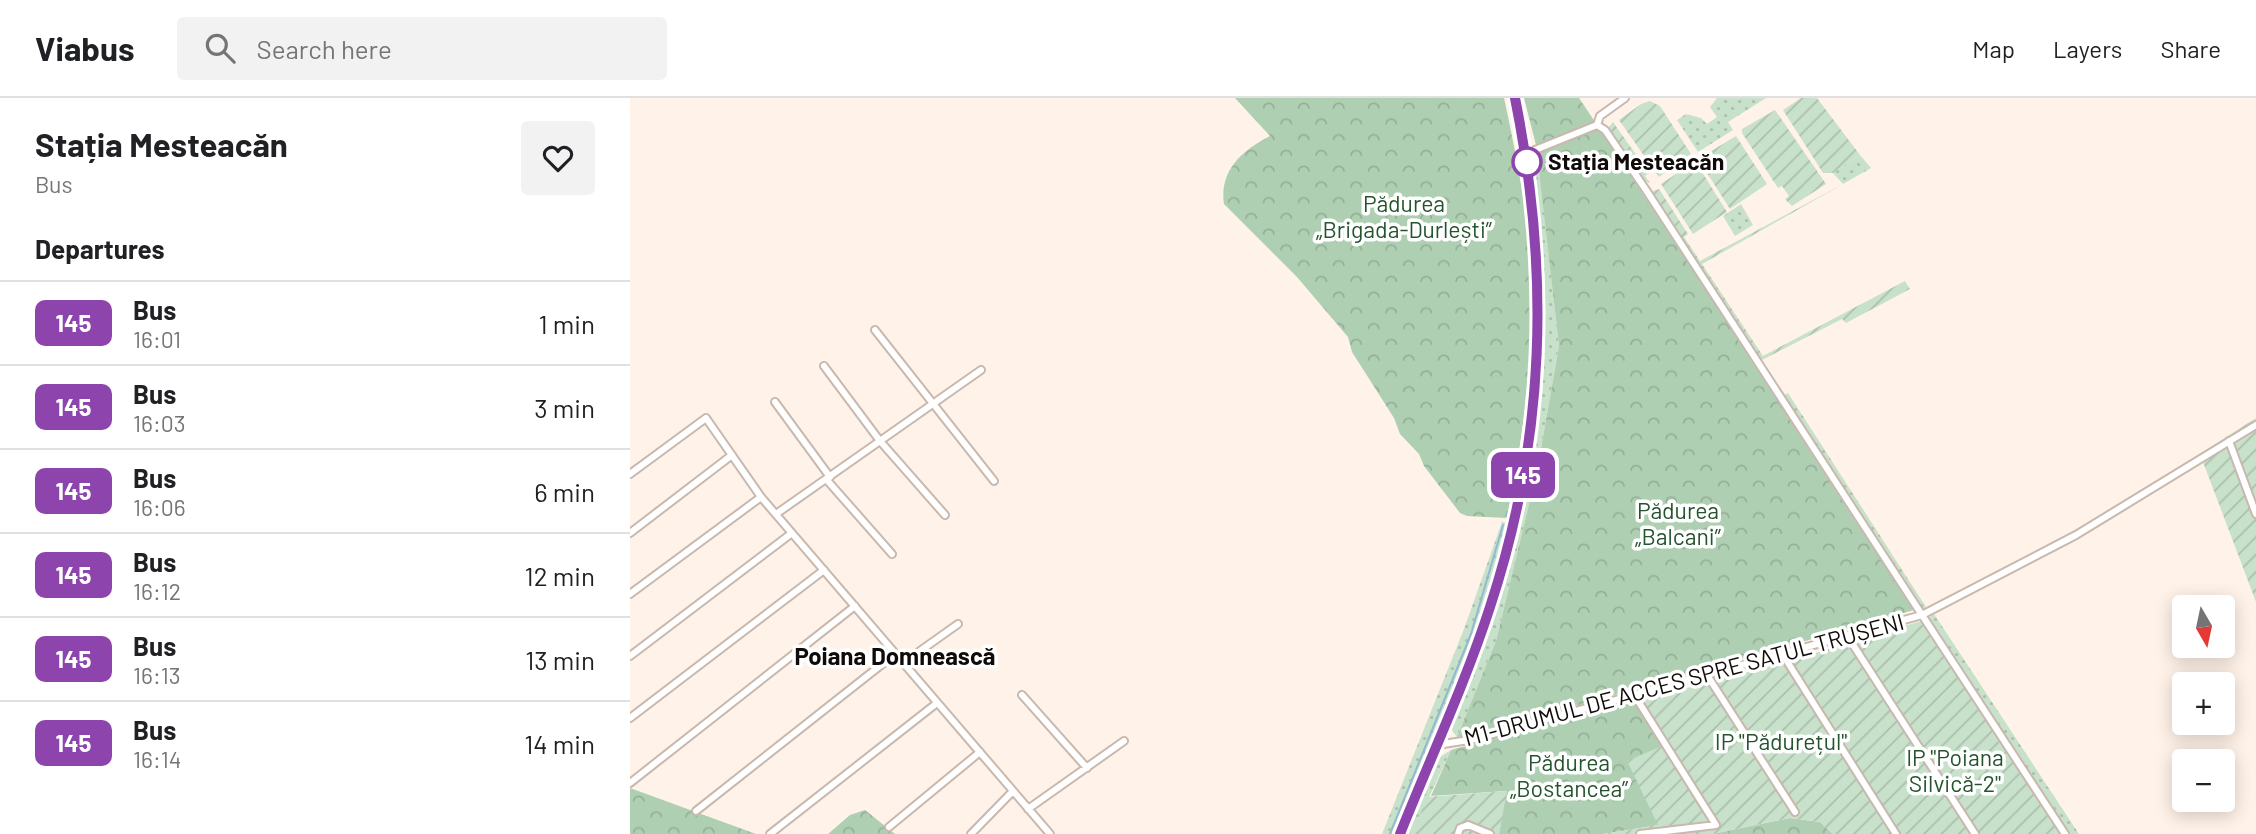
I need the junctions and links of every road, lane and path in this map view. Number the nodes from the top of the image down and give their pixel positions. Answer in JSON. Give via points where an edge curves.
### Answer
{"nodes":[{"id":1,"x":1515,"y":98,"type":"edge"},
{"id":2,"x":1625,"y":98,"type":"edge"},
{"id":3,"x":1597,"y":125,"type":"junction"},
{"id":4,"x":1525,"y":154,"type":"junction"},
{"id":5,"x":875,"y":330,"type":"dead end"},
{"id":6,"x":824,"y":366,"type":"dead end"},
{"id":7,"x":981,"y":370,"type":"dead end"},
{"id":8,"x":775,"y":402,"type":"dead end"},
{"id":9,"x":932,"y":405,"type":"junction"},
{"id":10,"x":2256,"y":425,"type":"edge"},
{"id":11,"x":880,"y":441,"type":"junction"},
{"id":12,"x":2229,"y":441,"type":"junction"},
{"id":13,"x":732,"y":456,"type":"junction"},
{"id":14,"x":630,"y":474,"type":"edge"},
{"id":15,"x":828,"y":478,"type":"junction"},
{"id":16,"x":994,"y":481,"type":"dead end"},
{"id":17,"x":761,"y":497,"type":"junction"},
{"id":18,"x":776,"y":514,"type":"junction"},
{"id":19,"x":2256,"y":514,"type":"edge"},
{"id":20,"x":944,"y":515,"type":"dead end"},
{"id":21,"x":630,"y":533,"type":"edge"},
{"id":22,"x":792,"y":533,"type":"junction"},
{"id":23,"x":892,"y":554,"type":"dead end"},
{"id":24,"x":824,"y":570,"type":"junction"},
{"id":25,"x":630,"y":594,"type":"edge"},
{"id":26,"x":855,"y":606,"type":"junction"},
{"id":27,"x":1922,"y":615,"type":"junction"},
{"id":28,"x":958,"y":624,"type":"dead end"},
{"id":29,"x":1848,"y":637,"type":"junction"},
{"id":30,"x":895,"y":654,"type":"junction"},
{"id":31,"x":1783,"y":655,"type":"junction"},
{"id":32,"x":630,"y":656,"type":"edge"},
{"id":33,"x":903,"y":663,"type":"junction"},
{"id":34,"x":1707,"y":675,"type":"junction"},
{"id":35,"x":1022,"y":695,"type":"dead end"},
{"id":36,"x":1635,"y":696,"type":"junction"},
{"id":37,"x":937,"y":703,"type":"junction"},
{"id":38,"x":630,"y":718,"type":"edge"},
{"id":39,"x":1124,"y":741,"type":"dead end"},
{"id":40,"x":1435,"y":745,"type":"junction"},
{"id":41,"x":980,"y":752,"type":"junction"},
{"id":42,"x":1087,"y":768,"type":"junction"},
{"id":43,"x":630,"y":783,"type":"edge"},
{"id":44,"x":1013,"y":791,"type":"junction"},
{"id":45,"x":1028,"y":809,"type":"junction"},
{"id":46,"x":696,"y":811,"type":"dead end"},
{"id":47,"x":1795,"y":812,"type":"dead end"},
{"id":48,"x":889,"y":827,"type":"dead end"},
{"id":49,"x":1707,"y":830,"type":"edge"},
{"id":50,"x":770,"y":834,"type":"edge"},
{"id":51,"x":971,"y":834,"type":"edge"},
{"id":52,"x":1050,"y":834,"type":"edge"},
{"id":53,"x":1399,"y":834,"type":"edge"},
{"id":54,"x":1458,"y":834,"type":"edge"},
{"id":55,"x":1490,"y":834,"type":"edge"},
{"id":56,"x":1640,"y":834,"type":"edge"},
{"id":57,"x":1896,"y":834,"type":"edge"},
{"id":58,"x":1975,"y":834,"type":"edge"},
{"id":59,"x":2065,"y":834,"type":"edge"}],
"edges":[{"from":1,"to":4,"type":"highway"},
{"from":2,"to":3,"type":"street","via":[[1600,116]]},
{"from":3,"to":4,"type":"street"},
{"from":3,"to":27,"type":"street","via":[[1646,190]]},
{"from":4,"to":40,"type":"highway","via":[[1539,290],[1529,440],[1490,607]]},
{"from":5,"to":9,"type":"street"},
{"from":6,"to":11,"type":"street"},
{"from":7,"to":9,"type":"street"},
{"from":8,"to":15,"type":"street"},
{"from":9,"to":11,"type":"street"},
{"from":9,"to":16,"type":"street"},
{"from":10,"to":12,"type":"street"},
{"from":11,"to":15,"type":"street"},
{"from":11,"to":20,"type":"street"},
{"from":12,"to":19,"type":"street"},
{"from":12,"to":27,"type":"street","via":[[2076,535]]},
{"from":13,"to":14,"type":"street","via":[[706,418]]},
{"from":13,"to":17,"type":"street"},
{"from":13,"to":21,"type":"street"},
{"from":15,"to":18,"type":"street"},
{"from":15,"to":23,"type":"street"},
{"from":17,"to":18,"type":"street"},
{"from":17,"to":25,"type":"street"},
{"from":18,"to":22,"type":"street"},
{"from":22,"to":24,"type":"street"},
{"from":22,"to":32,"type":"street"},
{"from":24,"to":26,"type":"street"},
{"from":24,"to":38,"type":"street"},
{"from":26,"to":30,"type":"street"},
{"from":26,"to":43,"type":"street"},
{"from":27,"to":29,"type":"street","name":"M1-DRUMUL DE ACCES SPRE SATUL TRUȘENI"},
{"from":27,"to":59,"type":"street","name":"M1-DRUMUL DE ACCES SPRE SATUL TRUȘENI"},
{"from":28,"to":33,"type":"street"},
{"from":29,"to":31,"type":"street","name":"M1-DRUMUL DE ACCES SPRE SATUL TRUȘENI"},
{"from":29,"to":58,"type":"street"},
{"from":30,"to":33,"type":"street"},
{"from":30,"to":46,"type":"street"},
{"from":31,"to":34,"type":"street","name":"M1-DRUMUL DE ACCES SPRE SATUL TRUȘENI"},
{"from":31,"to":57,"type":"street"},
{"from":33,"to":37,"type":"street"},
{"from":34,"to":36,"type":"street","name":"M1-DRUMUL DE ACCES SPRE SATUL TRUȘENI"},
{"from":34,"to":47,"type":"street"},
{"from":35,"to":42,"type":"street"},
{"from":36,"to":40,"type":"street","name":"M1-DRUMUL DE ACCES SPRE SATUL TRUȘENI","via":[[1475,739]]},
{"from":36,"to":49,"type":"street","via":[[1716,825]]},
{"from":37,"to":41,"type":"street"},
{"from":37,"to":50,"type":"street"},
{"from":39,"to":42,"type":"street"},
{"from":40,"to":53,"type":"highway"},
{"from":41,"to":44,"type":"street"},
{"from":41,"to":48,"type":"street"},
{"from":42,"to":45,"type":"street"},
{"from":44,"to":45,"type":"street"},
{"from":44,"to":51,"type":"street"},
{"from":45,"to":52,"type":"street"},
{"from":49,"to":56,"type":"street"},
{"from":54,"to":55,"type":"street","via":[[1468,825]]}]}
